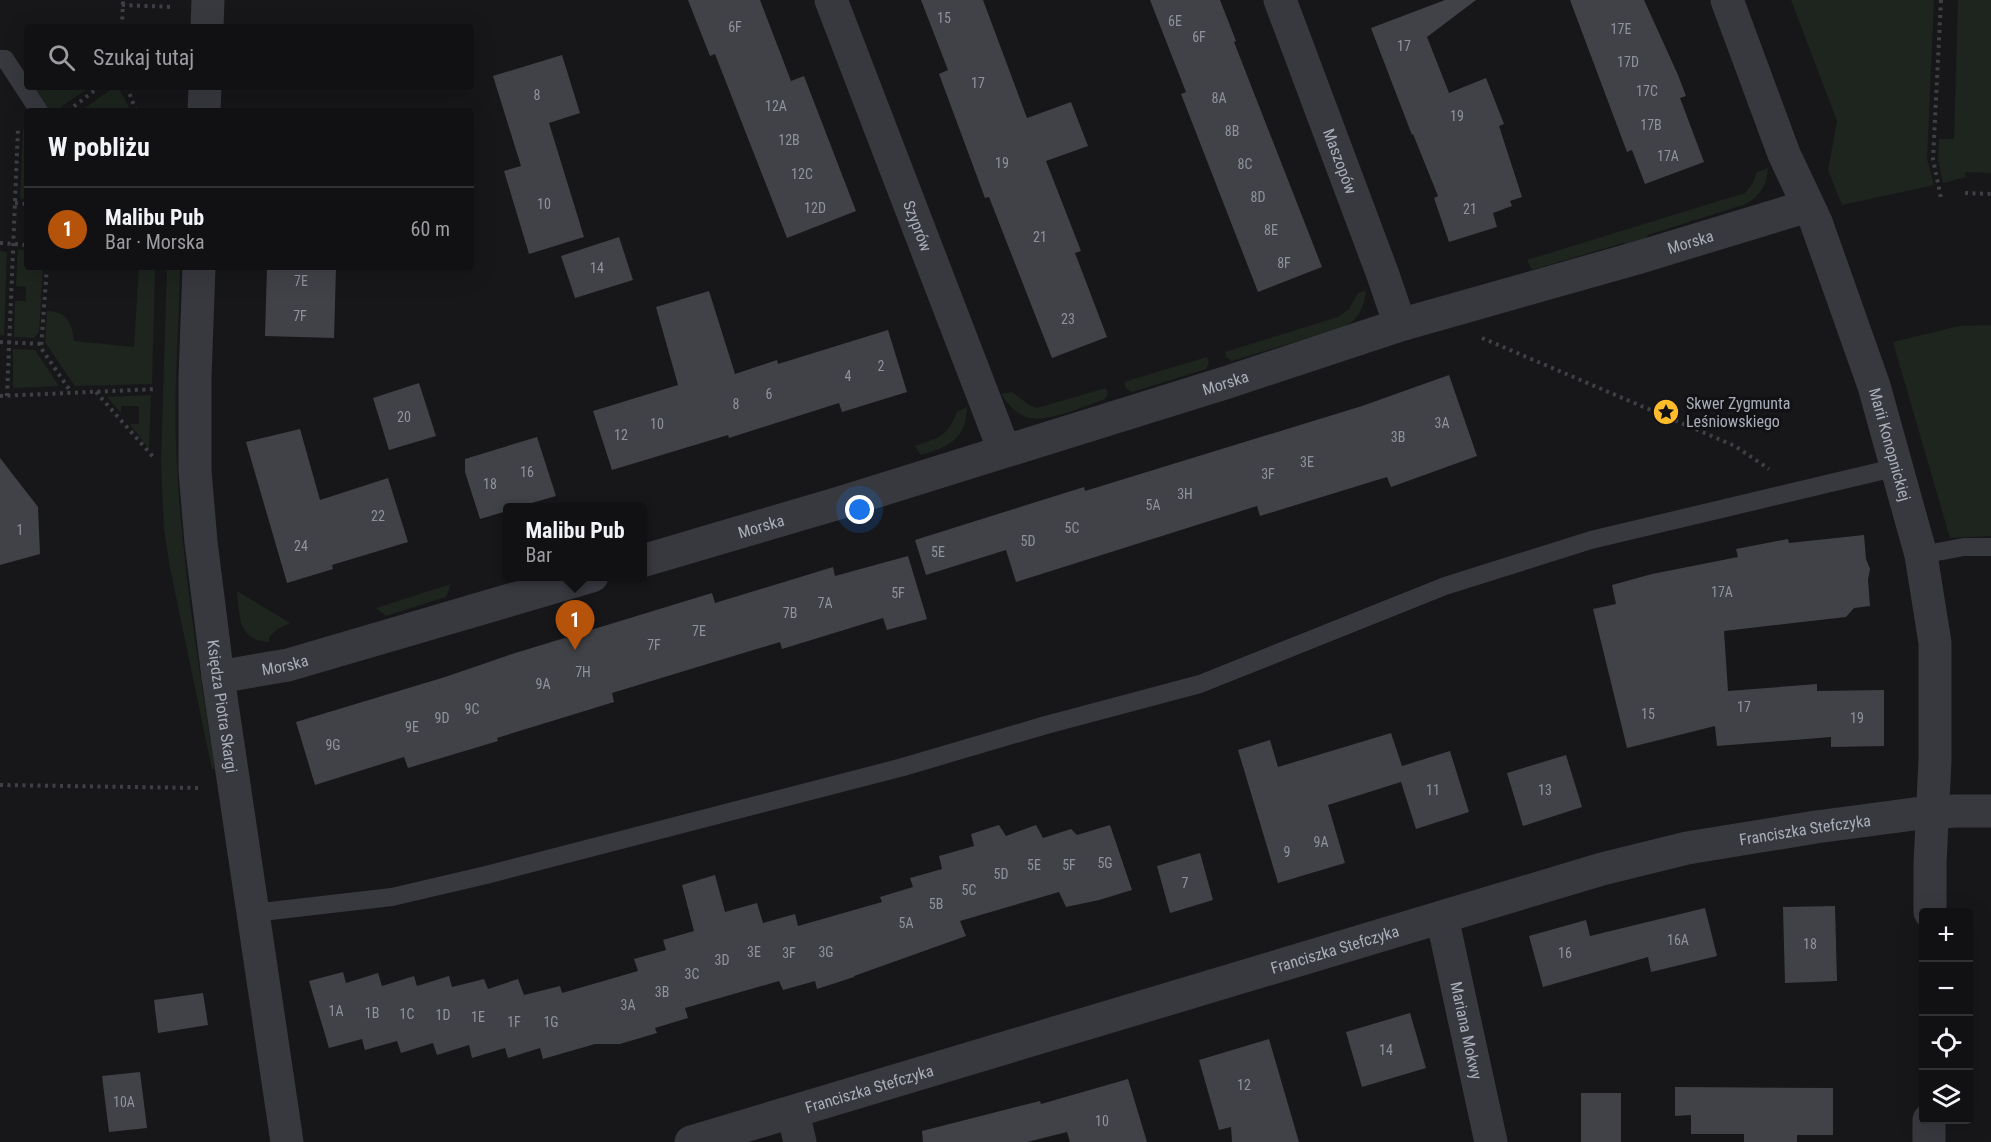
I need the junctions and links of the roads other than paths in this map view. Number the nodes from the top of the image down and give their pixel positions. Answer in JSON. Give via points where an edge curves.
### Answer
{"nodes":[{"id":1,"x":208,"y":0,"type":"edge"},
{"id":2,"x":831,"y":0,"type":"edge"},
{"id":3,"x":1280,"y":0,"type":"edge"},
{"id":4,"x":1727,"y":0,"type":"edge"},
{"id":5,"x":207,"y":24,"type":"edge"},
{"id":6,"x":0,"y":59,"type":"edge"},
{"id":7,"x":24,"y":88,"type":"edge"},
{"id":8,"x":25,"y":90,"type":"edge"},
{"id":9,"x":205,"y":90,"type":"edge"},
{"id":10,"x":37,"y":108,"type":"edge"},
{"id":11,"x":204,"y":108,"type":"edge"},
{"id":12,"x":1808,"y":206,"type":"junction"},
{"id":13,"x":199,"y":270,"type":"edge"},
{"id":14,"x":1400,"y":325,"type":"junction"},
{"id":15,"x":1004,"y":450,"type":"junction"},
{"id":16,"x":1898,"y":467,"type":"junction"},
{"id":17,"x":1991,"y":547,"type":"edge"},
{"id":18,"x":1921,"y":555,"type":"junction"},
{"id":19,"x":647,"y":560,"type":"edge"},
{"id":20,"x":575,"y":581,"type":"edge"},
{"id":21,"x":218,"y":677,"type":"junction"},
{"id":22,"x":1991,"y":811,"type":"edge"},
{"id":23,"x":1933,"y":812,"type":"junction"},
{"id":24,"x":1930,"y":908,"type":"edge"},
{"id":25,"x":253,"y":913,"type":"junction"},
{"id":26,"x":1442,"y":916,"type":"junction"},
{"id":27,"x":1929,"y":1124,"type":"edge"},
{"id":28,"x":796,"y":1127,"type":"edge"},
{"id":29,"x":287,"y":1142,"type":"edge"},
{"id":30,"x":691,"y":1142,"type":"edge"},
{"id":31,"x":1491,"y":1142,"type":"edge"},
{"id":32,"x":1929,"y":1142,"type":"edge"}],
"edges":[{"from":1,"to":5,"type":"street"},
{"from":2,"to":15,"type":"street","name":"Szyprów"},
{"from":3,"to":14,"type":"street","name":"Maszopów"},
{"from":4,"to":12,"type":"street","name":"Marii Konopnickiej","via":[[1784,154]]},
{"from":6,"to":7,"type":"lane","via":[[5,59]]},
{"from":8,"to":10,"type":"lane"},
{"from":9,"to":11,"type":"street"},
{"from":12,"to":14,"type":"street","name":"Morska"},
{"from":12,"to":16,"type":"street","name":"Marii Konopnickiej","via":[[1874,386]]},
{"from":13,"to":21,"type":"street","name":"Księdza Piotra Skargi","via":[[195,471]]},
{"from":14,"to":15,"type":"street","name":"Morska"},
{"from":15,"to":19,"type":"street","name":"Morska"},
{"from":16,"to":18,"type":"street","name":"Marii Konopnickiej"},
{"from":16,"to":25,"type":"lane","via":[[1591,540],[1445,586],[1200,684],[903,767],[392,897]]},
{"from":17,"to":18,"type":"lane","via":[[1964,547]]},
{"from":18,"to":23,"type":"street","name":"Marii Konopnickiej","via":[[1935,643]]},
{"from":20,"to":21,"type":"street","name":"Morska","via":[[288,666]]},
{"from":21,"to":25,"type":"street","name":"Księdza Piotra Skargi"},
{"from":22,"to":23,"type":"street","name":"Franciszka Stefczyka"},
{"from":23,"to":24,"type":"street","name":"Marii Konopnickiej"},
{"from":23,"to":26,"type":"street","name":"Franciszka Stefczyka","via":[[1687,848]]},
{"from":25,"to":29,"type":"street","name":"Księdza Piotra Skargi"},
{"from":26,"to":28,"type":"street","name":"Franciszka Stefczyka"},
{"from":26,"to":31,"type":"street","name":"Mariana Mokwy"},
{"from":27,"to":32,"type":"street"},
{"from":28,"to":30,"type":"street","name":"Franciszka Stefczyka"}]}
